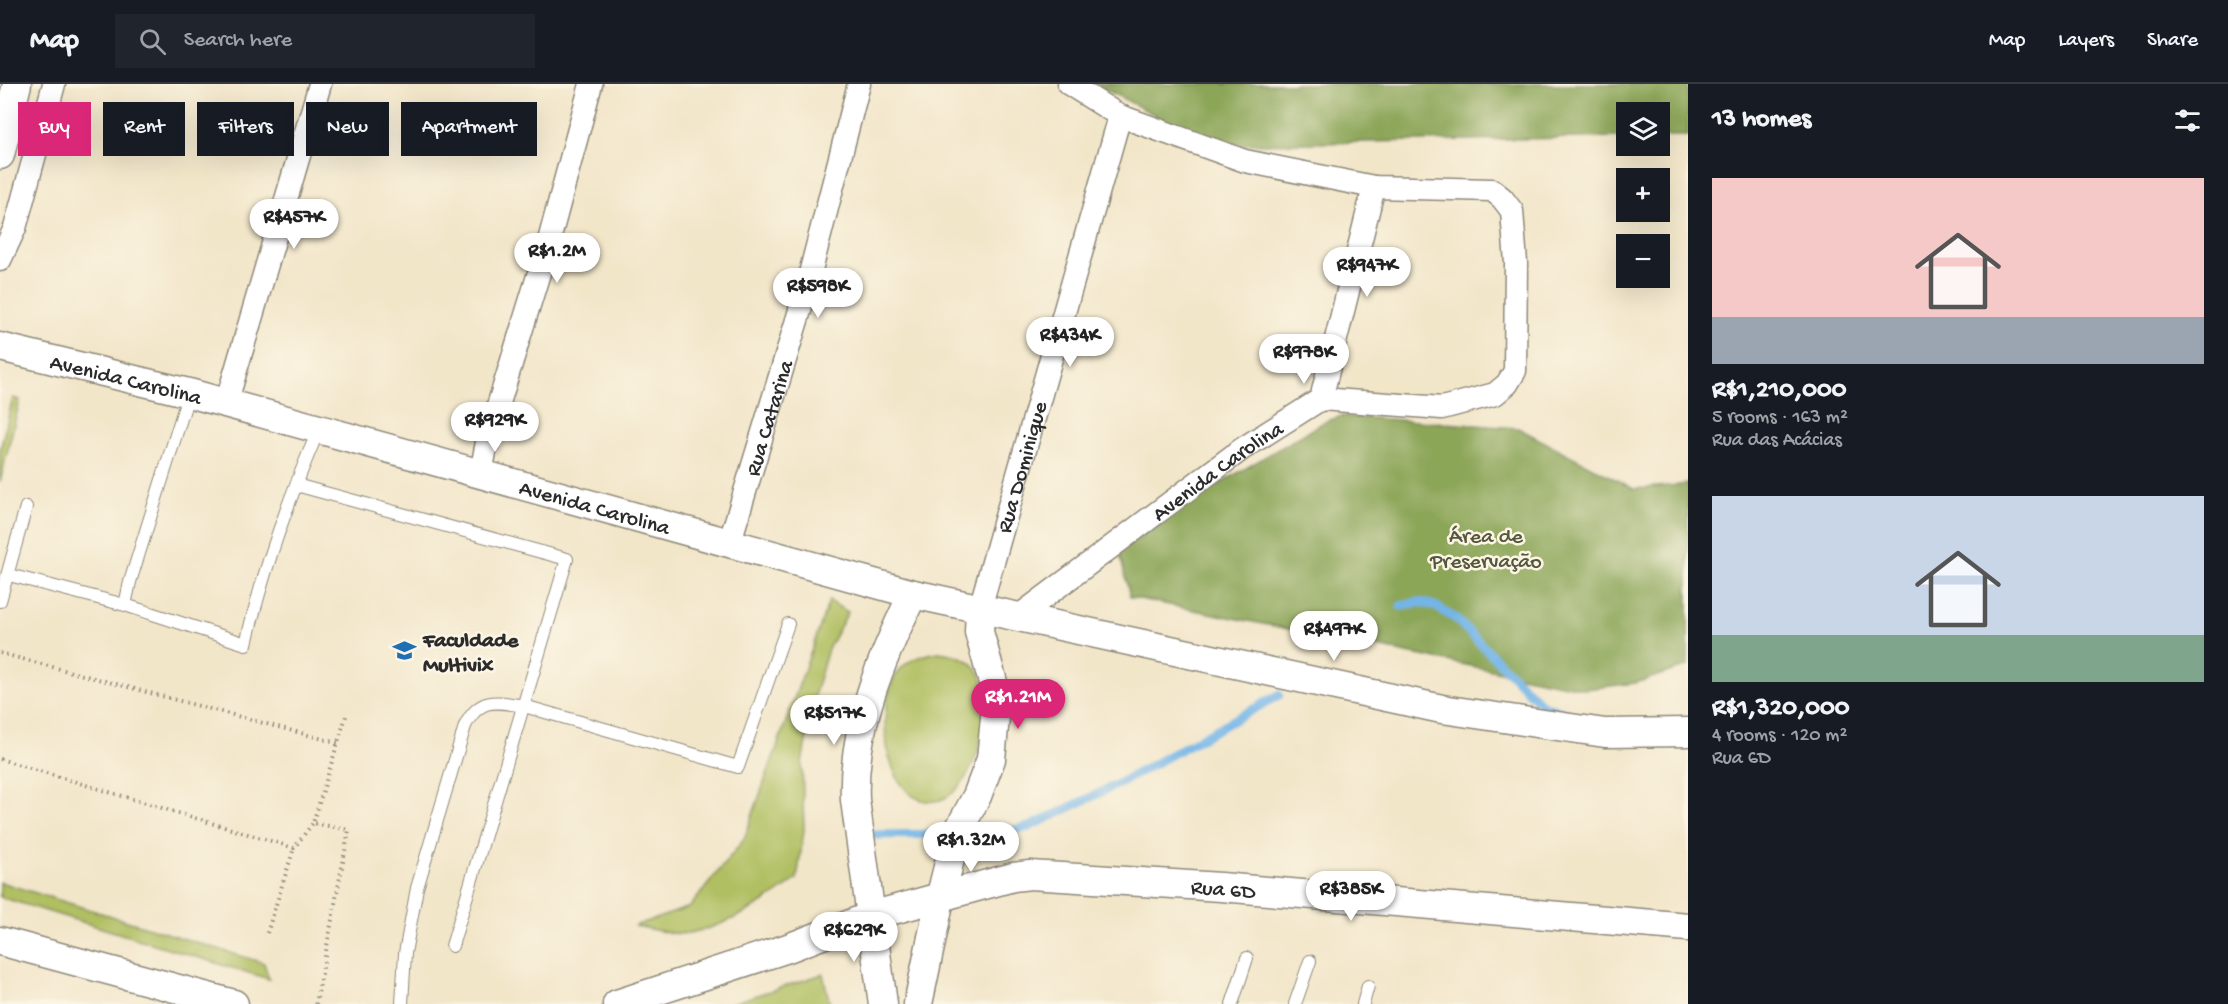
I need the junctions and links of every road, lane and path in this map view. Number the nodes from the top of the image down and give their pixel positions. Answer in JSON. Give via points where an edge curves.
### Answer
{"nodes":[{"id":1,"x":17,"y":84,"type":"edge"},
{"id":2,"x":54,"y":84,"type":"edge"},
{"id":3,"x":321,"y":84,"type":"edge"},
{"id":4,"x":591,"y":84,"type":"edge"},
{"id":5,"x":859,"y":84,"type":"edge"},
{"id":6,"x":1069,"y":84,"type":"edge"},
{"id":7,"x":1120,"y":116,"type":"junction"},
{"id":8,"x":0,"y":155,"type":"edge"},
{"id":9,"x":1374,"y":187,"type":"junction"},
{"id":10,"x":0,"y":260,"type":"edge"},
{"id":11,"x":0,"y":347,"type":"edge"},
{"id":12,"x":189,"y":393,"type":"junction"},
{"id":13,"x":1321,"y":399,"type":"junction"},
{"id":14,"x":226,"y":404,"type":"junction"},
{"id":15,"x":319,"y":429,"type":"junction"},
{"id":16,"x":481,"y":473,"type":"junction"},
{"id":17,"x":296,"y":485,"type":"junction"},
{"id":18,"x":26,"y":507,"type":"dead end"},
{"id":19,"x":730,"y":542,"type":"junction"},
{"id":20,"x":9,"y":575,"type":"junction"},
{"id":21,"x":913,"y":594,"type":"junction"},
{"id":22,"x":0,"y":601,"type":"edge"},
{"id":23,"x":125,"y":605,"type":"junction"},
{"id":24,"x":980,"y":608,"type":"junction"},
{"id":25,"x":1018,"y":616,"type":"junction"},
{"id":26,"x":788,"y":624,"type":"dead end"},
{"id":27,"x":0,"y":653,"type":"edge"},
{"id":28,"x":524,"y":705,"type":"junction"},
{"id":29,"x":346,"y":713,"type":"dead end"},
{"id":30,"x":1688,"y":732,"type":"edge"},
{"id":31,"x":338,"y":742,"type":"junction"},
{"id":32,"x":0,"y":759,"type":"edge"},
{"id":33,"x":313,"y":823,"type":"junction"},
{"id":34,"x":294,"y":848,"type":"junction"},
{"id":35,"x":940,"y":899,"type":"junction"},
{"id":36,"x":871,"y":916,"type":"junction"},
{"id":37,"x":1688,"y":927,"type":"edge"},
{"id":38,"x":267,"y":933,"type":"dead end"},
{"id":39,"x":0,"y":941,"type":"edge"},
{"id":40,"x":452,"y":946,"type":"dead end"},
{"id":41,"x":1246,"y":958,"type":"dead end"},
{"id":42,"x":1310,"y":961,"type":"dead end"},
{"id":43,"x":1368,"y":986,"type":"dead end"},
{"id":44,"x":234,"y":1004,"type":"edge"},
{"id":45,"x":316,"y":1004,"type":"edge"},
{"id":46,"x":402,"y":1004,"type":"edge"},
{"id":47,"x":617,"y":1004,"type":"edge"},
{"id":48,"x":883,"y":1004,"type":"edge"},
{"id":49,"x":918,"y":1004,"type":"edge"},
{"id":50,"x":1232,"y":1004,"type":"edge"},
{"id":51,"x":1295,"y":1004,"type":"edge"},
{"id":52,"x":1363,"y":1004,"type":"edge"}],
"edges":[{"from":1,"to":8,"type":"street"},
{"from":2,"to":10,"type":"street","via":[[15,228]]},
{"from":3,"to":14,"type":"street"},
{"from":4,"to":16,"type":"street"},
{"from":5,"to":19,"type":"street","name":"Rua Catarina","via":[[804,297]]},
{"from":6,"to":7,"type":"street"},
{"from":7,"to":9,"type":"street","via":[[1245,161]]},
{"from":7,"to":24,"type":"street","name":"Rua Dominique"},
{"from":9,"to":13,"type":"street"},
{"from":9,"to":13,"type":"street","via":[[1479,188],[1492,190],[1502,198],[1512,211],[1516,263],[1515,370],[1495,394],[1442,408]]},
{"from":11,"to":12,"type":"street","name":"Avenida Carolina"},
{"from":12,"to":14,"type":"street","name":"Avenida Carolina"},
{"from":12,"to":23,"type":"lane"},
{"from":13,"to":25,"type":"street","name":"Avenida Carolina","via":[[1242,449]]},
{"from":14,"to":15,"type":"street","name":"Avenida Carolina"},
{"from":15,"to":16,"type":"street","name":"Avenida Carolina"},
{"from":15,"to":17,"type":"lane"},
{"from":16,"to":19,"type":"street","name":"Avenida Carolina"},
{"from":17,"to":23,"type":"lane","via":[[256,598],[246,644]]},
{"from":17,"to":28,"type":"lane","via":[[567,560]]},
{"from":18,"to":20,"type":"lane"},
{"from":19,"to":21,"type":"street","name":"Avenida Carolina"},
{"from":20,"to":22,"type":"lane"},
{"from":20,"to":23,"type":"lane"},
{"from":21,"to":24,"type":"street","name":"Avenida Carolina"},
{"from":21,"to":36,"type":"street","via":[[879,672],[860,731],[854,767]]},
{"from":24,"to":25,"type":"street","name":"Avenida Carolina"},
{"from":24,"to":35,"type":"street","via":[[979,632],[997,697],[991,759],[957,835]]},
{"from":25,"to":30,"type":"street","name":"Avenida Carolina","via":[[1453,711],[1605,733]]},
{"from":26,"to":28,"type":"lane","via":[[738,767]]},
{"from":27,"to":31,"type":"path"},
{"from":28,"to":40,"type":"lane"},
{"from":28,"to":46,"type":"lane","via":[[482,704],[472,712],[465,726],[417,888],[405,953]]},
{"from":29,"to":31,"type":"path"},
{"from":31,"to":33,"type":"path"},
{"from":32,"to":34,"type":"path"},
{"from":33,"to":34,"type":"path"},
{"from":33,"to":45,"type":"path","via":[[349,830]]},
{"from":34,"to":38,"type":"path"},
{"from":35,"to":36,"type":"street","name":"Rua 6D"},
{"from":35,"to":37,"type":"street","name":"Rua 6D","via":[[1030,875],[1221,887]]},
{"from":35,"to":49,"type":"street"},
{"from":36,"to":47,"type":"street","name":"Rua 6D","via":[[788,948]]},
{"from":36,"to":48,"type":"street"},
{"from":39,"to":44,"type":"street"},
{"from":41,"to":50,"type":"lane"},
{"from":42,"to":51,"type":"lane"},
{"from":43,"to":52,"type":"lane"}]}
